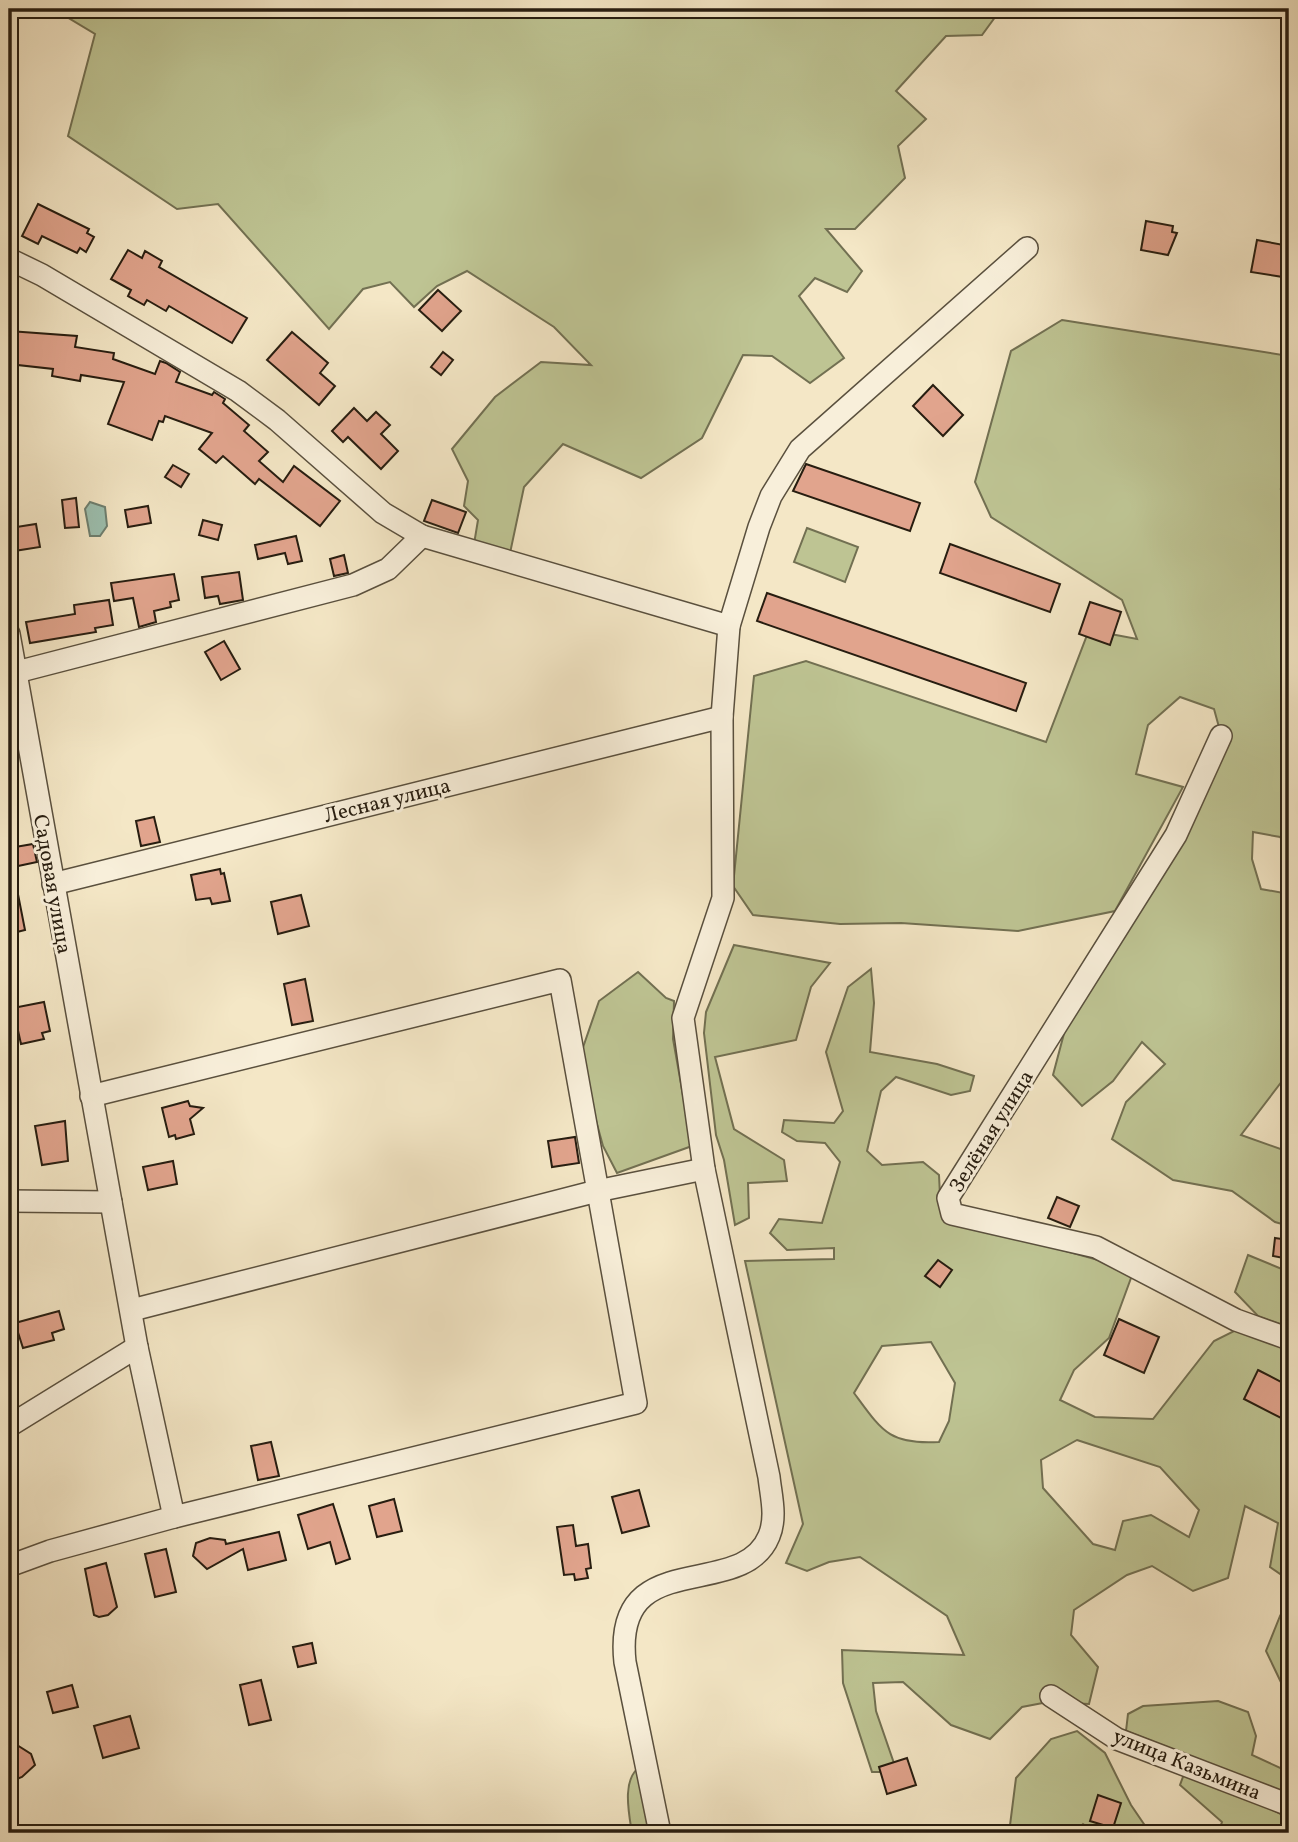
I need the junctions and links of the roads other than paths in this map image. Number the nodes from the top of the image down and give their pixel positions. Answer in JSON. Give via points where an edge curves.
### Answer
{"nodes":[{"id":1,"x":1027,"y":248,"type":"dead end"},
{"id":2,"x":9,"y":259,"type":"edge"},
{"id":3,"x":422,"y":536,"type":"junction"},
{"id":4,"x":729,"y":626,"type":"junction"},
{"id":5,"x":9,"y":634,"type":"edge"},
{"id":6,"x":13,"y":673,"type":"edge"},
{"id":7,"x":722,"y":717,"type":"junction"},
{"id":8,"x":1221,"y":736,"type":"dead end"},
{"id":9,"x":53,"y":884,"type":"junction"},
{"id":10,"x":91,"y":1096,"type":"junction"},
{"id":11,"x":704,"y":1169,"type":"junction"},
{"id":12,"x":597,"y":1191,"type":"junction"},
{"id":13,"x":9,"y":1201,"type":"edge"},
{"id":14,"x":111,"y":1202,"type":"junction"},
{"id":15,"x":132,"y":1310,"type":"junction"},
{"id":16,"x":1289,"y":1339,"type":"edge"},
{"id":17,"x":136,"y":1347,"type":"junction"},
{"id":18,"x":9,"y":1426,"type":"edge"},
{"id":19,"x":174,"y":1517,"type":"junction"},
{"id":20,"x":9,"y":1566,"type":"edge"},
{"id":21,"x":1051,"y":1696,"type":"dead end"},
{"id":22,"x":1289,"y":1805,"type":"edge"},
{"id":23,"x":660,"y":1833,"type":"edge"}],
"edges":[{"from":1,"to":4,"type":"street","via":[[800,449],[771,496]]},
{"from":2,"to":3,"type":"street","via":[[238,391],[383,513]]},
{"from":3,"to":4,"type":"street"},
{"from":3,"to":6,"type":"street","via":[[388,569],[354,585]]},
{"from":4,"to":7,"type":"street"},
{"from":5,"to":6,"type":"street","name":"Садовая улица"},
{"from":6,"to":9,"type":"street","name":"Садовая улица"},
{"from":7,"to":9,"type":"street","name":"Лесная улица"},
{"from":7,"to":11,"type":"street","via":[[723,898],[683,1018]]},
{"from":8,"to":16,"type":"street","name":"Зелёная улица","via":[[1176,835],[948,1198],[952,1214],[1096,1247],[1236,1320]]},
{"from":9,"to":10,"type":"street","name":"Садовая улица"},
{"from":10,"to":12,"type":"street","via":[[560,980]]},
{"from":10,"to":14,"type":"street","name":"Садовая улица"},
{"from":11,"to":12,"type":"street"},
{"from":11,"to":23,"type":"street","via":[[769,1477],[773,1519],[769,1536],[756,1555],[736,1566],[666,1583],[641,1600],[628,1617],[623,1639],[625,1662]]},
{"from":12,"to":15,"type":"street"},
{"from":12,"to":19,"type":"street","via":[[636,1403]]},
{"from":13,"to":14,"type":"street"},
{"from":14,"to":15,"type":"street"},
{"from":15,"to":17,"type":"street"},
{"from":17,"to":18,"type":"street"},
{"from":17,"to":19,"type":"street"},
{"from":19,"to":20,"type":"street"},
{"from":21,"to":22,"type":"street","name":"улица Казьмина","via":[[1116,1739]]}]}
